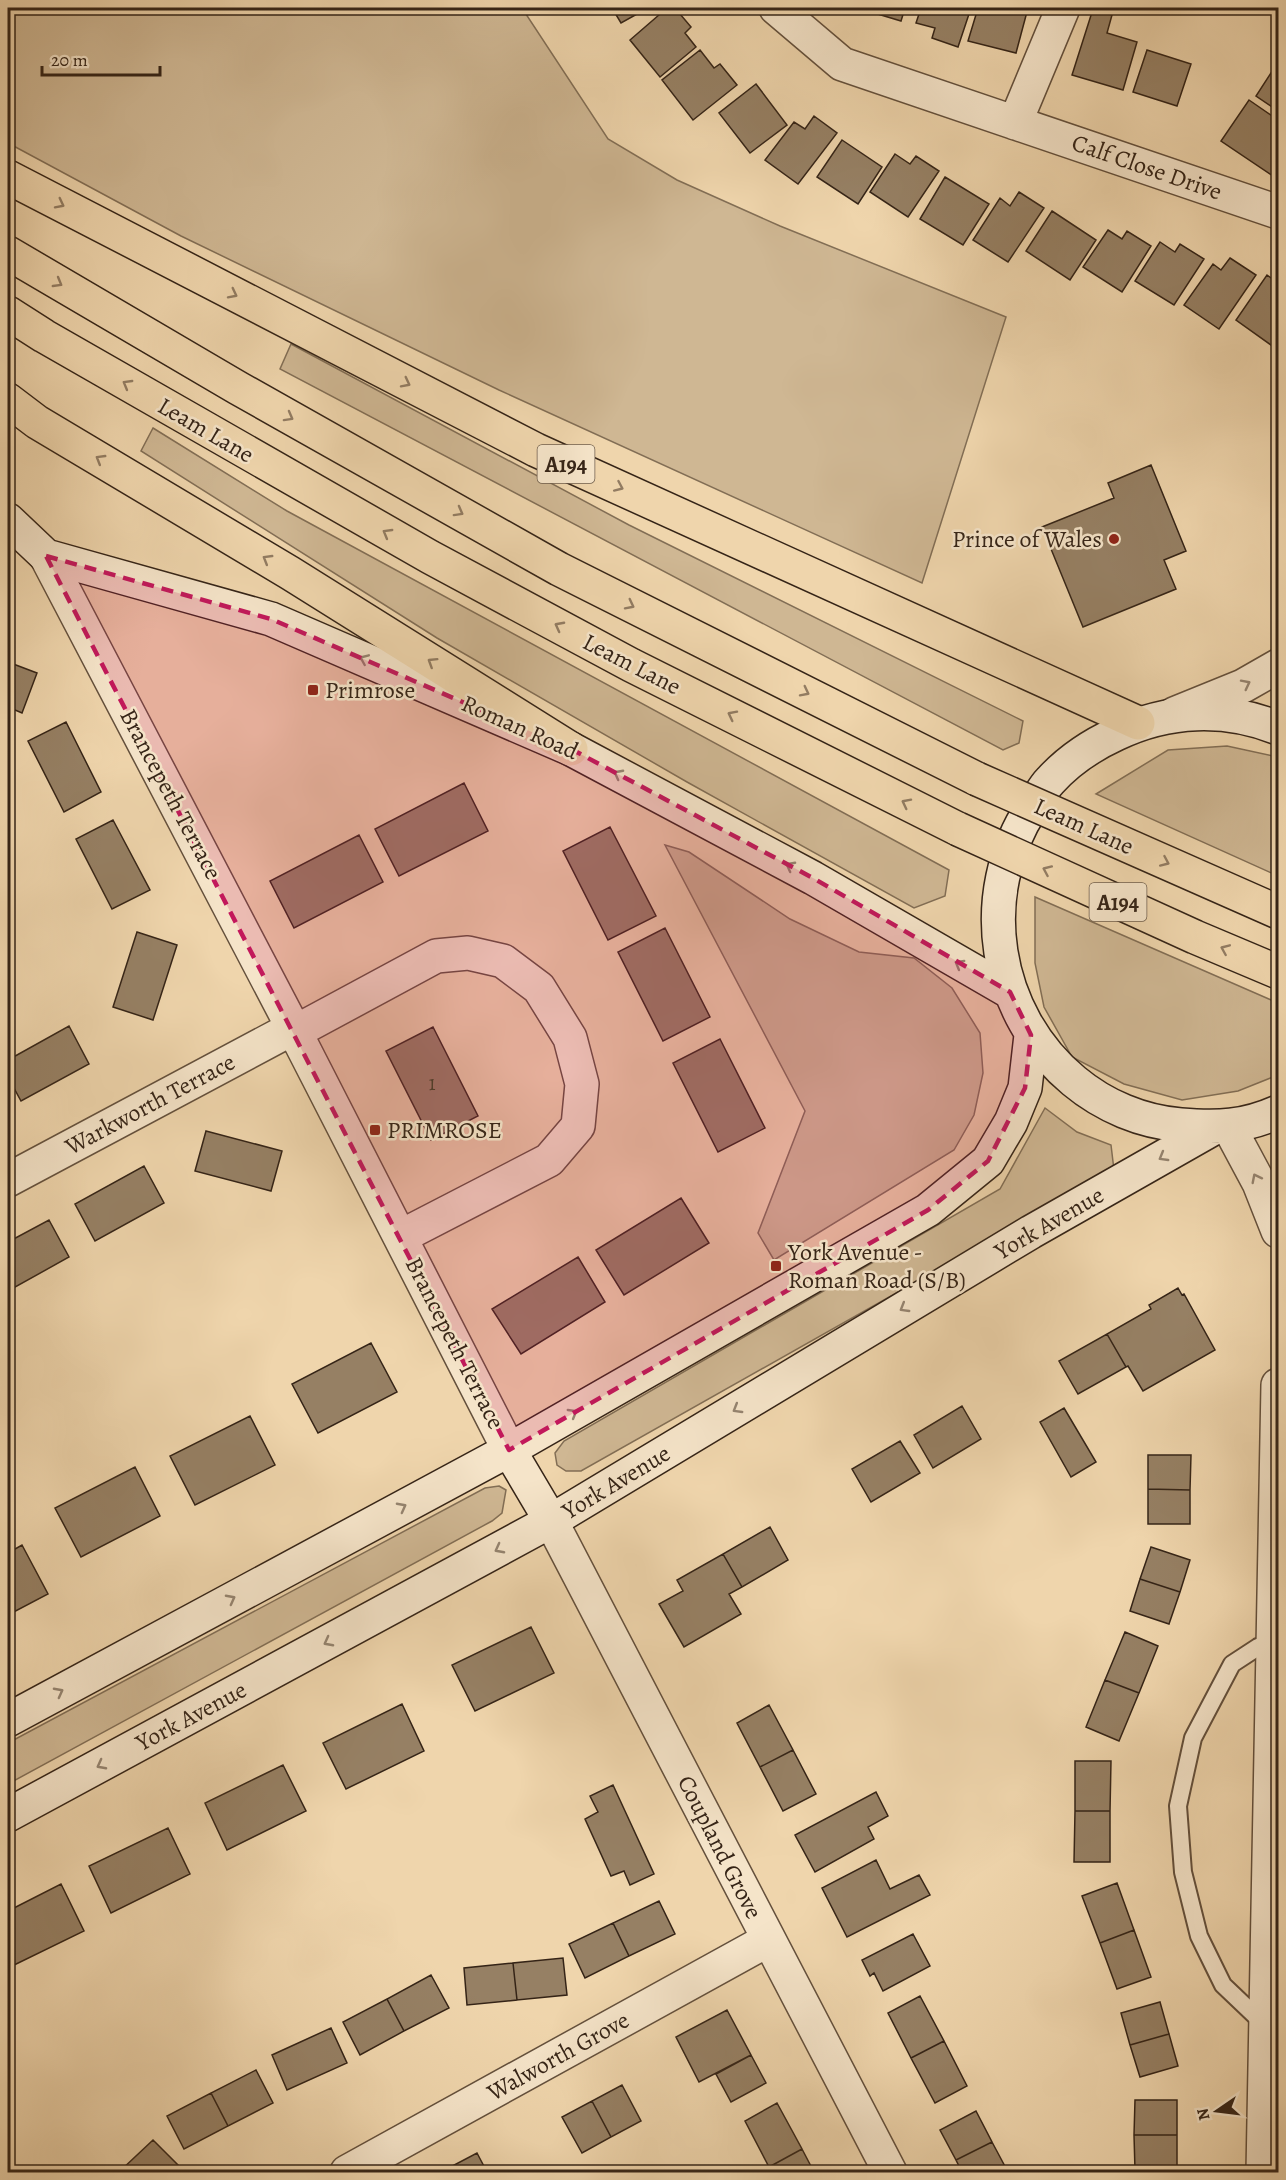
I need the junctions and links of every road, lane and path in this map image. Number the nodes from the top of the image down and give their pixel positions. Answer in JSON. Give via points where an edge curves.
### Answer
{"nodes":[{"id":1,"x":776,"y":8,"type":"edge"},
{"id":2,"x":1063,"y":8,"type":"edge"},
{"id":3,"x":1015,"y":123,"type":"junction"},
{"id":4,"x":8,"y":177,"type":"edge"},
{"id":5,"x":1278,"y":212,"type":"edge"},
{"id":6,"x":8,"y":253,"type":"edge"},
{"id":7,"x":8,"y":313,"type":"edge"},
{"id":8,"x":8,"y":400,"type":"edge"},
{"id":9,"x":21,"y":539,"type":"edge"},
{"id":10,"x":1278,"y":666,"type":"edge"},
{"id":11,"x":1173,"y":715,"type":"junction"},
{"id":12,"x":1138,"y":723,"type":"junction"},
{"id":13,"x":1278,"y":728,"type":"edge"},
{"id":14,"x":571,"y":749,"type":"junction"},
{"id":15,"x":1278,"y":912,"type":"edge"},
{"id":16,"x":1278,"y":972,"type":"edge"},
{"id":17,"x":1010,"y":992,"type":"junction"},
{"id":18,"x":294,"y":1030,"type":"junction"},
{"id":19,"x":1032,"y":1035,"type":"junction"},
{"id":20,"x":1278,"y":1112,"type":"edge"},
{"id":21,"x":1221,"y":1127,"type":"junction"},
{"id":22,"x":8,"y":1180,"type":"edge"},
{"id":23,"x":1278,"y":1231,"type":"edge"},
{"id":24,"x":400,"y":1237,"type":"junction"},
{"id":25,"x":1278,"y":1384,"type":"edge"},
{"id":26,"x":509,"y":1450,"type":"junction"},
{"id":27,"x":551,"y":1521,"type":"junction"},
{"id":28,"x":1274,"y":1640,"type":"junction"},
{"id":29,"x":8,"y":1720,"type":"edge"},
{"id":30,"x":8,"y":1815,"type":"edge"},
{"id":31,"x":768,"y":1940,"type":"junction"},
{"id":32,"x":1266,"y":2026,"type":"junction"},
{"id":33,"x":1272,"y":2113,"type":"edge"},
{"id":34,"x":366,"y":2168,"type":"edge"},
{"id":35,"x":890,"y":2172,"type":"edge"},
{"id":36,"x":1263,"y":2172,"type":"edge"}],
"edges":[{"from":1,"to":3,"type":"street","name":"Calf Close Drive","via":[[842,64]]},
{"from":2,"to":3,"type":"street"},
{"from":3,"to":5,"type":"street","name":"Calf Close Drive"},
{"from":4,"to":12,"type":"highway","number":"A194","one_way":true,"via":[[536,450]]},
{"from":6,"to":15,"type":"highway","name":"Leam Lane","number":"A194","one_way":true,"bridge":true,"via":[[559,569],[977,779]]},
{"from":16,"to":7,"type":"highway","name":"Leam Lane","number":"A194","one_way":true,"bridge":true,"via":[[958,830],[631,665],[430,557]]},
{"from":14,"to":8,"type":"highway","one_way":true,"via":[[290,573],[37,422]]},
{"from":14,"to":9,"type":"street","name":"Roman Road","one_way":true,"via":[[271,619]]},
{"from":9,"to":18,"type":"street","name":"Brancepeth Terrace"},
{"from":11,"to":10,"type":"street","one_way":true,"via":[[1243,686]]},
{"from":11,"to":12,"type":"street"},
{"from":11,"to":13,"type":"street","via":[[1208,712],[1256,719]]},
{"from":12,"to":17,"type":"street","via":[[1091,746],[1049,781],[1018,828],[1000,884],[998,946]]},
{"from":17,"to":14,"type":"street","name":"Roman Road","one_way":true,"via":[[813,878]]},
{"from":17,"to":19,"type":"street"},
{"from":18,"to":22,"type":"street","name":"Warkworth Terrace"},
{"from":18,"to":24,"type":"street","name":"Brancepeth Terrace"},
{"from":18,"to":24,"type":"street","name":"Brancepeth Terrace","via":[[436,956],[468,953],[503,961],[539,988],[570,1038],[582,1084],[578,1126],[556,1152],[549,1160]]},
{"from":19,"to":21,"type":"street","via":[[1056,1066],[1087,1092],[1123,1111],[1161,1124]]},
{"from":26,"to":19,"type":"street","one_way":true,"via":[[928,1210],[988,1161],[1025,1088]]},
{"from":20,"to":21,"type":"street","via":[[1258,1121]]},
{"from":23,"to":21,"type":"street","one_way":true,"via":[[1259,1183]]},
{"from":21,"to":27,"type":"street","name":"York Avenue","one_way":true,"via":[[1031,1232]]},
{"from":24,"to":26,"type":"street","name":"Brancepeth Terrace"},
{"from":25,"to":28,"type":"street"},
{"from":26,"to":27,"type":"street","name":"Brancepeth Terrace"},
{"from":29,"to":26,"type":"street","one_way":true},
{"from":27,"to":30,"type":"street","name":"York Avenue","one_way":true},
{"from":27,"to":31,"type":"street","name":"Coupland Grove"},
{"from":28,"to":32,"type":"street"},
{"from":28,"to":32,"type":"lane","via":[[1232,1664],[1193,1738],[1178,1806],[1183,1872],[1199,1936],[1223,1985]]},
{"from":31,"to":34,"type":"street","name":"Walworth Grove"},
{"from":31,"to":35,"type":"street","name":"Coupland Grove"},
{"from":32,"to":33,"type":"street"},
{"from":33,"to":36,"type":"street"}]}
